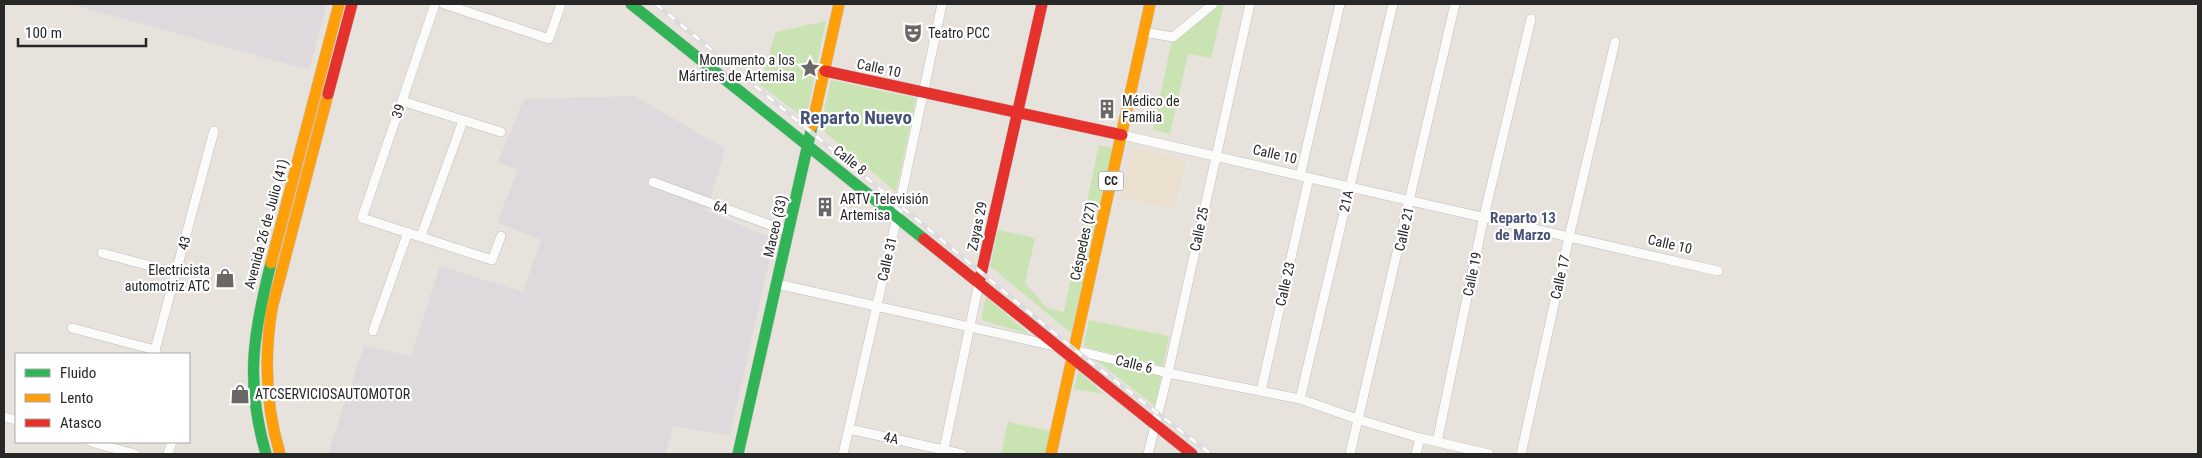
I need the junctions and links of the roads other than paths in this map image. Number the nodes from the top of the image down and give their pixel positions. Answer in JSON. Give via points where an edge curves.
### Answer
{"nodes":[{"id":1,"x":339,"y":4,"type":"edge"},
{"id":2,"x":352,"y":4,"type":"edge"},
{"id":3,"x":435,"y":4,"type":"edge"},
{"id":4,"x":444,"y":4,"type":"edge"},
{"id":5,"x":561,"y":4,"type":"edge"},
{"id":6,"x":631,"y":4,"type":"edge"},
{"id":7,"x":840,"y":4,"type":"edge"},
{"id":8,"x":942,"y":4,"type":"edge"},
{"id":9,"x":1042,"y":4,"type":"edge"},
{"id":10,"x":1150,"y":4,"type":"edge"},
{"id":11,"x":1213,"y":4,"type":"edge"},
{"id":12,"x":1250,"y":4,"type":"edge"},
{"id":13,"x":1340,"y":4,"type":"edge"},
{"id":14,"x":1393,"y":4,"type":"edge"},
{"id":15,"x":1455,"y":4,"type":"edge"},
{"id":16,"x":1531,"y":19,"type":"dead end"},
{"id":17,"x":1144,"y":32,"type":"junction"},
{"id":18,"x":1615,"y":42,"type":"dead end"},
{"id":19,"x":824,"y":72,"type":"junction"},
{"id":20,"x":922,"y":92,"type":"junction"},
{"id":21,"x":402,"y":101,"type":"junction"},
{"id":22,"x":1017,"y":112,"type":"junction"},
{"id":23,"x":463,"y":121,"type":"junction"},
{"id":24,"x":214,"y":131,"type":"dead end"},
{"id":25,"x":501,"y":132,"type":"dead end"},
{"id":26,"x":1122,"y":135,"type":"junction"},
{"id":27,"x":808,"y":146,"type":"junction"},
{"id":28,"x":1215,"y":156,"type":"junction"},
{"id":29,"x":1305,"y":176,"type":"junction"},
{"id":30,"x":653,"y":182,"type":"dead end"},
{"id":31,"x":1350,"y":186,"type":"junction"},
{"id":32,"x":1411,"y":199,"type":"junction"},
{"id":33,"x":1484,"y":216,"type":"junction"},
{"id":34,"x":897,"y":217,"type":"junction"},
{"id":35,"x":408,"y":232,"type":"junction"},
{"id":36,"x":789,"y":232,"type":"junction"},
{"id":37,"x":422,"y":236,"type":"junction"},
{"id":38,"x":501,"y":236,"type":"dead end"},
{"id":39,"x":1569,"y":237,"type":"junction"},
{"id":40,"x":102,"y":253,"type":"dead end"},
{"id":41,"x":1718,"y":270,"type":"dead end"},
{"id":42,"x":176,"y":273,"type":"junction"},
{"id":43,"x":979,"y":283,"type":"junction"},
{"id":44,"x":777,"y":284,"type":"junction"},
{"id":45,"x":876,"y":307,"type":"junction"},
{"id":46,"x":970,"y":326,"type":"junction"},
{"id":47,"x":72,"y":328,"type":"dead end"},
{"id":48,"x":373,"y":331,"type":"dead end"},
{"id":49,"x":1056,"y":346,"type":"junction"},
{"id":50,"x":156,"y":352,"type":"edge"},
{"id":51,"x":1074,"y":354,"type":"junction"},
{"id":52,"x":1168,"y":373,"type":"junction"},
{"id":53,"x":1261,"y":391,"type":"junction"},
{"id":54,"x":1300,"y":399,"type":"junction"},
{"id":55,"x":1360,"y":420,"type":"junction"},
{"id":56,"x":1155,"y":425,"type":"junction"},
{"id":57,"x":849,"y":429,"type":"junction"},
{"id":58,"x":1420,"y":438,"type":"junction"},
{"id":59,"x":1437,"y":442,"type":"junction"},
{"id":60,"x":95,"y":443,"type":"edge"},
{"id":61,"x":943,"y":452,"type":"edge"},
{"id":62,"x":135,"y":454,"type":"edge"},
{"id":63,"x":266,"y":454,"type":"edge"},
{"id":64,"x":280,"y":454,"type":"edge"},
{"id":65,"x":738,"y":454,"type":"edge"},
{"id":66,"x":843,"y":454,"type":"edge"},
{"id":67,"x":962,"y":454,"type":"edge"},
{"id":68,"x":1051,"y":454,"type":"edge"},
{"id":69,"x":1148,"y":454,"type":"edge"},
{"id":70,"x":1192,"y":454,"type":"edge"},
{"id":71,"x":1350,"y":454,"type":"edge"},
{"id":72,"x":1416,"y":454,"type":"edge"},
{"id":73,"x":1489,"y":454,"type":"edge"},
{"id":74,"x":1520,"y":454,"type":"edge"}],
"edges":[{"from":1,"to":63,"type":"main road","name":"Avenida 26 de Julio (41)","via":[[253,343],[253,382]]},
{"from":2,"to":64,"type":"main road","name":"Avenida 26 de Julio (41)","via":[[266,340],[269,409]]},
{"from":3,"to":21,"type":"street","name":"39"},
{"from":4,"to":5,"type":"street","via":[[549,39]]},
{"from":6,"to":27,"type":"main road","name":"Calle 8"},
{"from":7,"to":19,"type":"main road","name":"Maceo (33)"},
{"from":8,"to":20,"type":"street","name":"Calle 31"},
{"from":9,"to":22,"type":"main road","name":"Zayas 29"},
{"from":10,"to":17,"type":"main road","name":"Céspedes (27)","number":"CC"},
{"from":11,"to":17,"type":"street","via":[[1173,37]]},
{"from":12,"to":28,"type":"street","name":"Calle 25"},
{"from":13,"to":29,"type":"street","name":"Calle 23"},
{"from":14,"to":31,"type":"street","name":"21A"},
{"from":15,"to":32,"type":"street","name":"Calle 21"},
{"from":16,"to":33,"type":"street","name":"Calle 19"},
{"from":17,"to":26,"type":"main road","name":"Céspedes (27)","number":"CC"},
{"from":18,"to":39,"type":"street","name":"Calle 17"},
{"from":19,"to":20,"type":"main road","name":"Calle 10"},
{"from":19,"to":27,"type":"main road","name":"Maceo (33)"},
{"from":20,"to":22,"type":"main road","name":"Calle 10"},
{"from":20,"to":34,"type":"street","name":"Calle 31"},
{"from":21,"to":23,"type":"street"},
{"from":21,"to":35,"type":"street","name":"39","via":[[362,218]]},
{"from":22,"to":26,"type":"main road","name":"Calle 10"},
{"from":22,"to":43,"type":"main road","name":"Zayas 29"},
{"from":23,"to":25,"type":"street"},
{"from":23,"to":37,"type":"street"},
{"from":24,"to":42,"type":"street","name":"43"},
{"from":26,"to":28,"type":"street","name":"Calle 10"},
{"from":26,"to":51,"type":"main road","name":"Céspedes (27)","number":"CC"},
{"from":27,"to":34,"type":"main road","name":"Calle 8"},
{"from":27,"to":36,"type":"main road","name":"Maceo (33)"},
{"from":28,"to":29,"type":"street","name":"Calle 10"},
{"from":28,"to":52,"type":"street","name":"Calle 25"},
{"from":29,"to":31,"type":"street","name":"Calle 10"},
{"from":29,"to":53,"type":"street","name":"Calle 23"},
{"from":30,"to":36,"type":"street","name":"6A"},
{"from":31,"to":32,"type":"street","name":"Calle 10"},
{"from":31,"to":54,"type":"street","name":"21A"},
{"from":32,"to":33,"type":"street","name":"Calle 10"},
{"from":32,"to":55,"type":"street","name":"Calle 21"},
{"from":33,"to":39,"type":"street","name":"Calle 10"},
{"from":33,"to":59,"type":"street","name":"Calle 19"},
{"from":34,"to":43,"type":"main road","name":"Calle 8"},
{"from":34,"to":45,"type":"street","name":"Calle 31"},
{"from":35,"to":37,"type":"street"},
{"from":35,"to":48,"type":"street"},
{"from":36,"to":44,"type":"main road","name":"Maceo (33)"},
{"from":37,"to":38,"type":"street","via":[[492,260]]},
{"from":39,"to":41,"type":"street","name":"Calle 10"},
{"from":39,"to":74,"type":"street","name":"Calle 17"},
{"from":40,"to":42,"type":"street"},
{"from":42,"to":50,"type":"street","name":"43"},
{"from":43,"to":46,"type":"street","name":"Zayas 29"},
{"from":43,"to":49,"type":"main road","name":"Calle 8"},
{"from":44,"to":45,"type":"street"},
{"from":44,"to":65,"type":"main road","name":"Maceo (33)"},
{"from":45,"to":46,"type":"street"},
{"from":45,"to":57,"type":"street","name":"Calle 31"},
{"from":46,"to":49,"type":"street"},
{"from":46,"to":61,"type":"street","name":"Zayas 29"},
{"from":47,"to":50,"type":"street"},
{"from":49,"to":51,"type":"main road","name":"Calle 8"},
{"from":51,"to":52,"type":"street","name":"Calle 6"},
{"from":51,"to":56,"type":"main road","name":"Calle 8"},
{"from":51,"to":68,"type":"main road","name":"Céspedes (27)","number":"CC"},
{"from":52,"to":53,"type":"street","name":"Calle 6"},
{"from":52,"to":56,"type":"street","name":"Calle 25"},
{"from":53,"to":54,"type":"street","name":"Calle 6"},
{"from":54,"to":55,"type":"street","name":"Calle 6"},
{"from":55,"to":58,"type":"street","name":"Calle 6"},
{"from":55,"to":71,"type":"street","name":"Calle 21"},
{"from":56,"to":69,"type":"street","name":"Calle 25"},
{"from":56,"to":70,"type":"main road","name":"Calle 8"},
{"from":57,"to":61,"type":"street","name":"4A"},
{"from":57,"to":66,"type":"street","name":"Calle 31"},
{"from":58,"to":59,"type":"street","name":"Calle 6"},
{"from":58,"to":72,"type":"street"},
{"from":59,"to":73,"type":"street","name":"Calle 6"},
{"from":60,"to":62,"type":"street"},
{"from":61,"to":67,"type":"street","name":"4A"}]}
